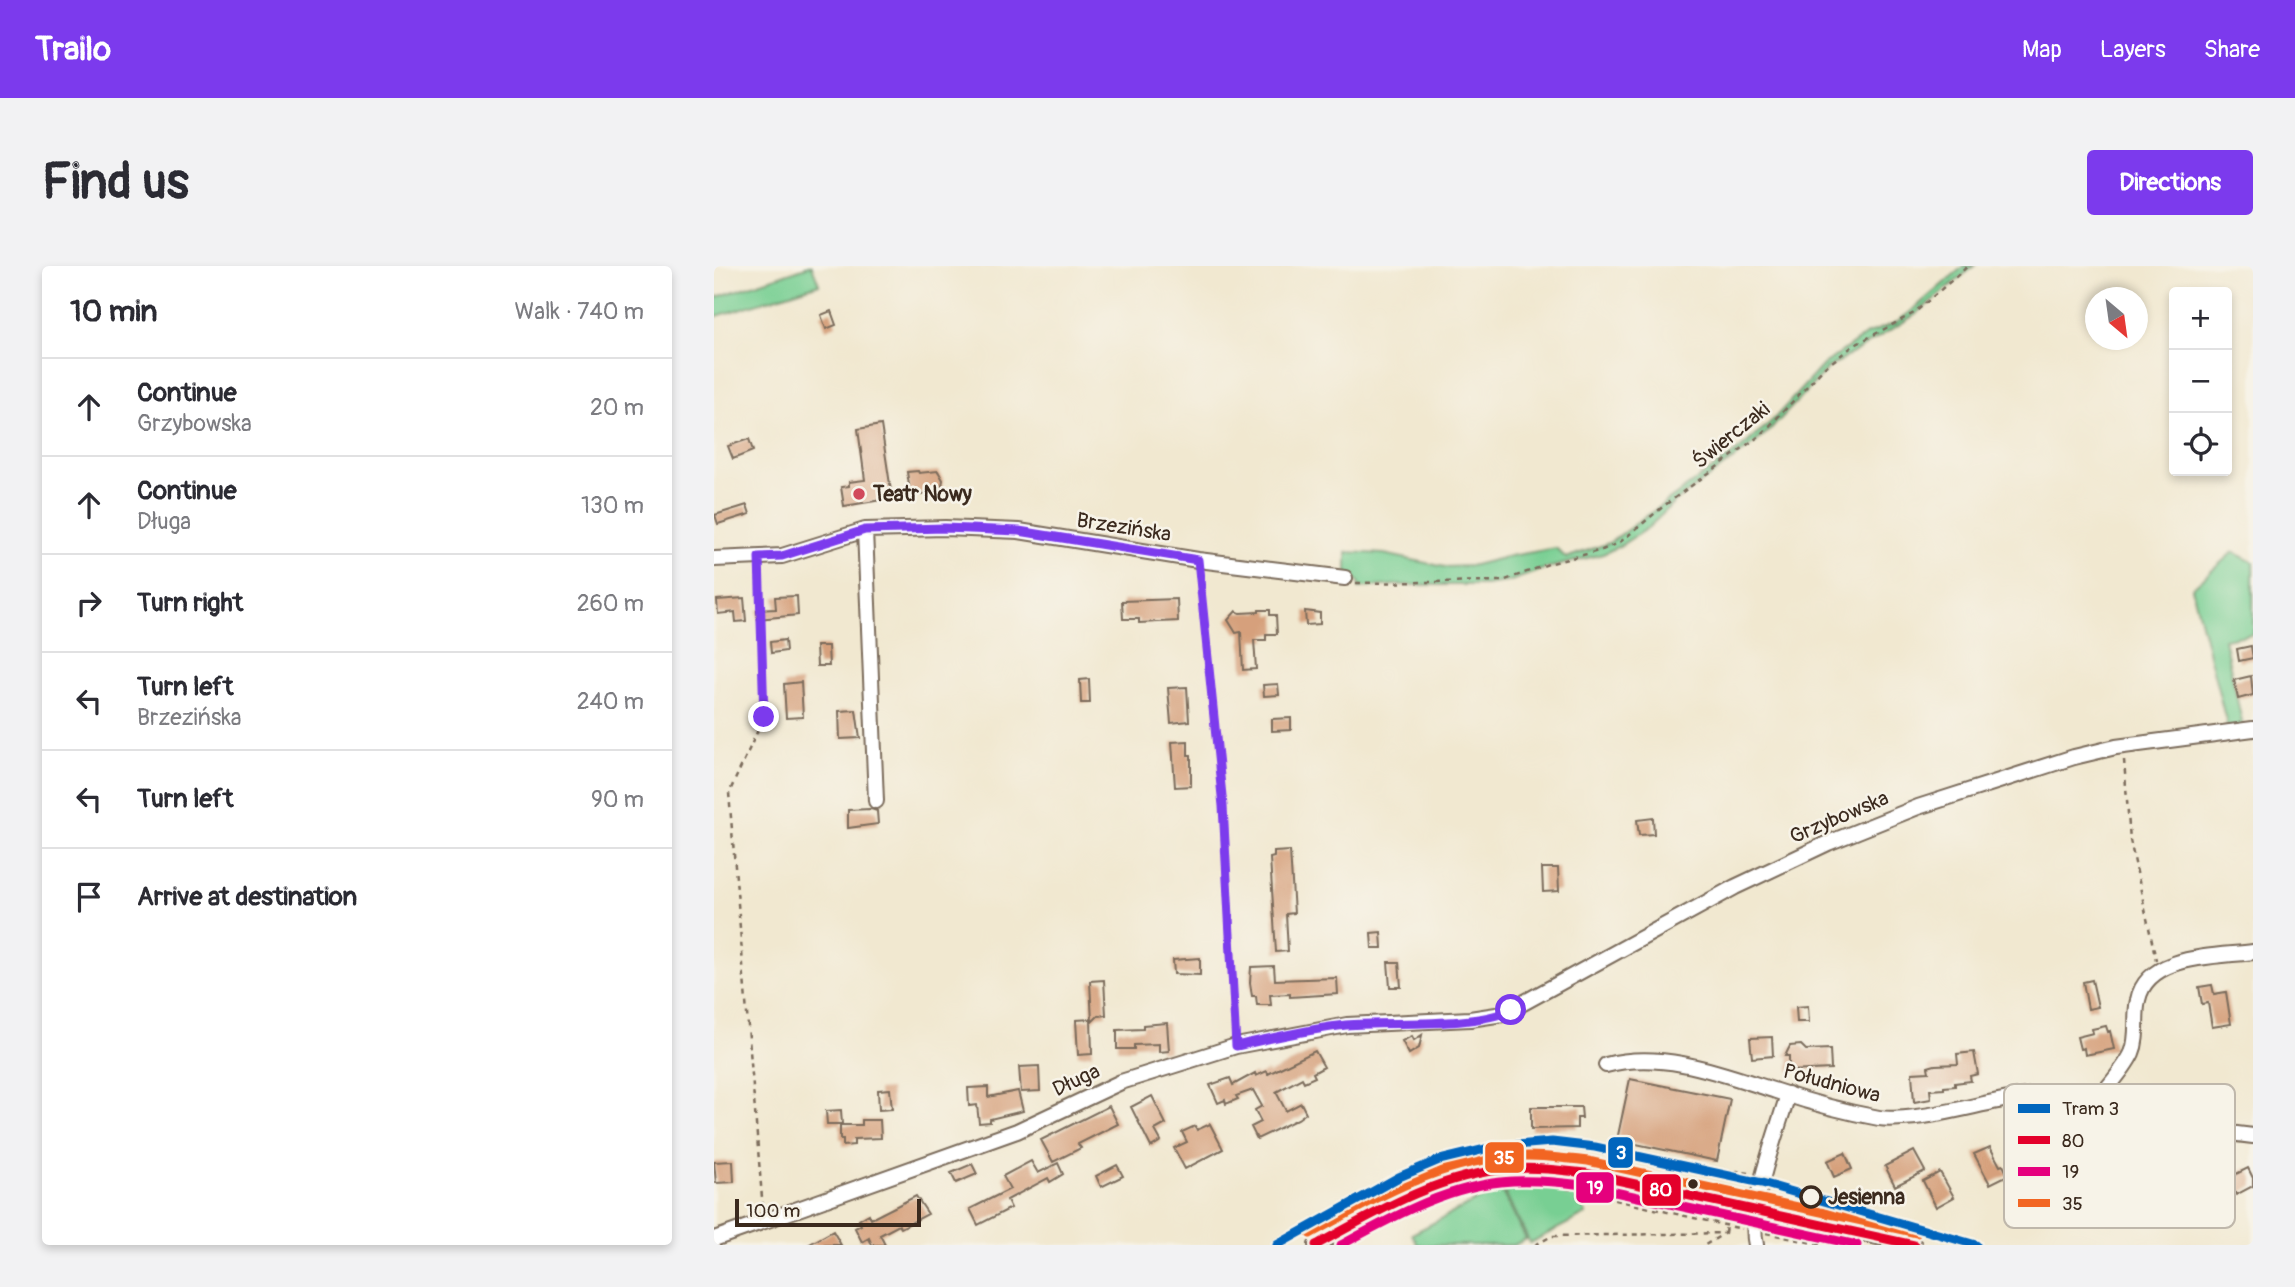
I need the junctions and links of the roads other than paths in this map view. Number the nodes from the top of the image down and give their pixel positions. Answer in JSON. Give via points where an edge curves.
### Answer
{"nodes":[{"id":1,"x":865,"y":530,"type":"junction"},
{"id":2,"x":714,"y":559,"type":"edge"},
{"id":3,"x":1345,"y":578,"type":"road end"},
{"id":4,"x":2253,"y":729,"type":"edge"},
{"id":5,"x":876,"y":801,"type":"dead end"},
{"id":6,"x":2253,"y":952,"type":"edge"},
{"id":7,"x":1470,"y":1019,"type":"joint"},
{"id":8,"x":1606,"y":1065,"type":"dead end"},
{"id":9,"x":2109,"y":1084,"type":"edge"},
{"id":10,"x":1788,"y":1094,"type":"junction"},
{"id":11,"x":2004,"y":1102,"type":"edge"},
{"id":12,"x":2235,"y":1134,"type":"edge"},
{"id":13,"x":2253,"y":1136,"type":"edge"},
{"id":14,"x":1756,"y":1209,"type":"junction"},
{"id":15,"x":1849,"y":1229,"type":"junction"},
{"id":16,"x":714,"y":1239,"type":"edge"},
{"id":17,"x":1760,"y":1239,"type":"edge"},
{"id":18,"x":1316,"y":1245,"type":"edge"},
{"id":19,"x":1846,"y":1245,"type":"edge"},
{"id":20,"x":1914,"y":1245,"type":"edge"}],
"edges":[{"from":1,"to":2,"type":"street","name":"Brzezińska","via":[[782,556]]},
{"from":1,"to":3,"type":"street","name":"Brzezińska","via":[[1019,531]]},
{"from":1,"to":5,"type":"street"},
{"from":4,"to":7,"type":"street","name":"Grzybowska","via":[[2074,757],[1917,807],[1735,887],[1503,1014]]},
{"from":6,"to":9,"type":"street","via":[[2182,962],[2147,979],[2140,991],[2132,1053]]},
{"from":7,"to":16,"type":"street","name":"Długa","via":[[1347,1025],[1236,1046],[1121,1082],[1017,1131]]},
{"from":8,"to":10,"type":"street","name":"Południowa","via":[[1652,1061],[1695,1066]]},
{"from":10,"to":11,"type":"street","name":"Południowa","via":[[1881,1119],[1929,1116]]},
{"from":10,"to":14,"type":"street"},
{"from":12,"to":13,"type":"street","name":"Południowa"},
{"from":14,"to":15,"type":"street"},
{"from":14,"to":17,"type":"street","via":[[1754,1231]]},
{"from":14,"to":18,"type":"street","via":[[1576,1171],[1520,1167],[1476,1172],[1434,1184]]},
{"from":15,"to":19,"type":"street"},
{"from":15,"to":20,"type":"street"}]}
